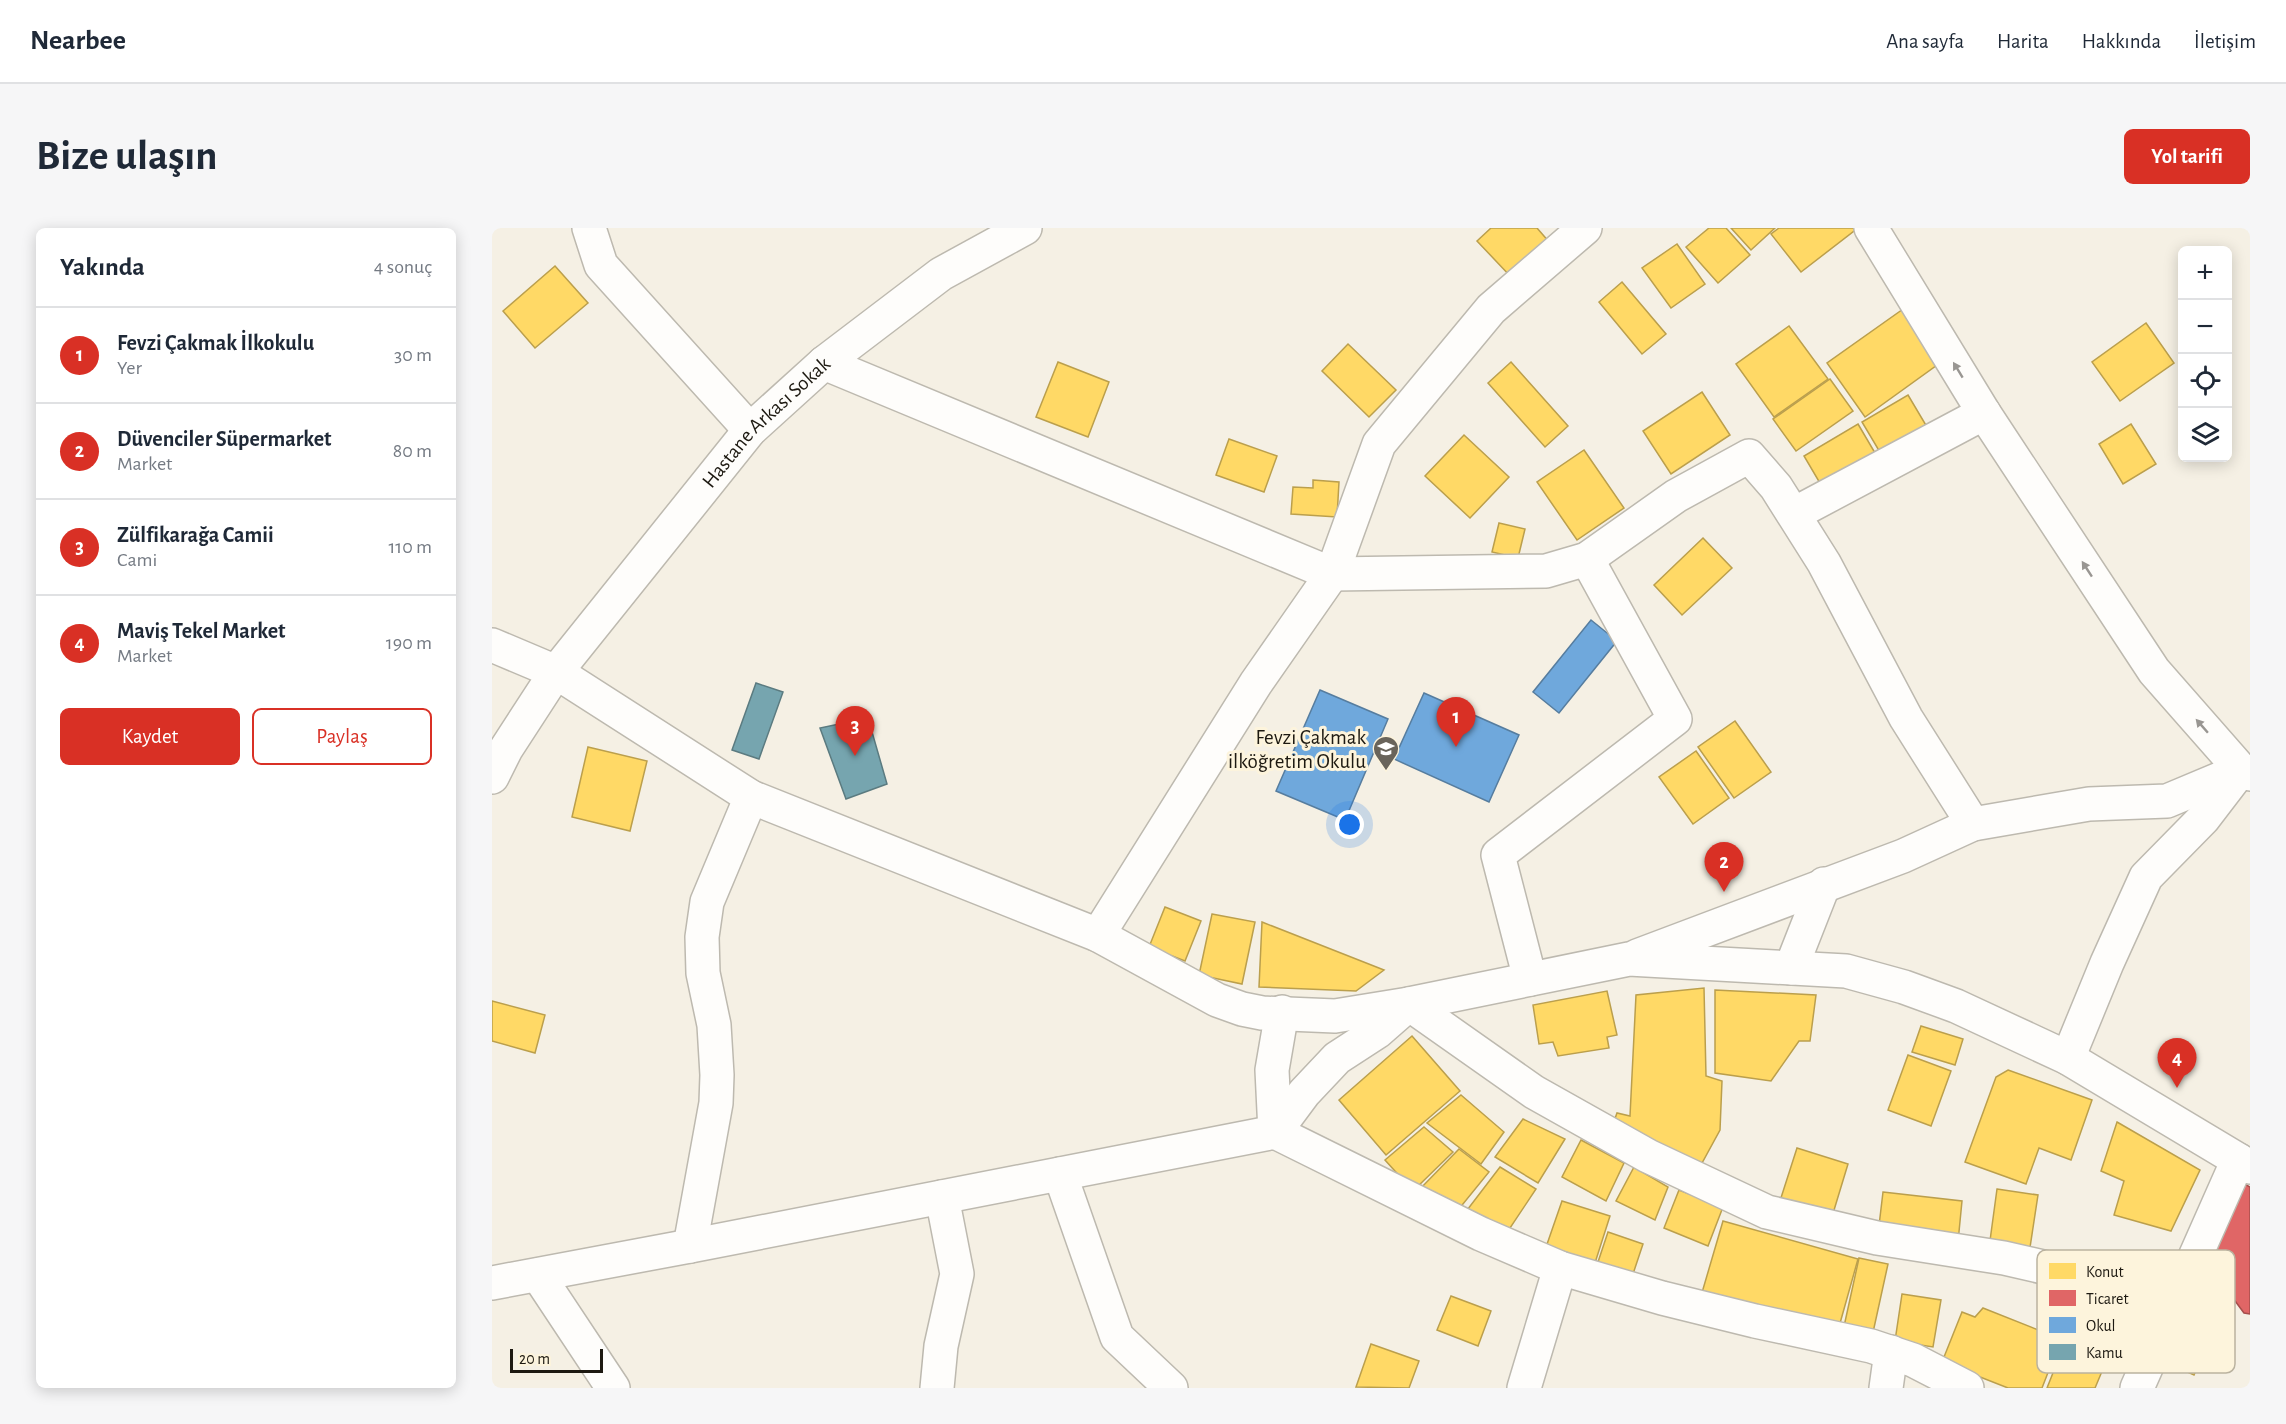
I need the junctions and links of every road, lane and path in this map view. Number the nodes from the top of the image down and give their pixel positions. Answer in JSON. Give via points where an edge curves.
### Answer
{"nodes":[{"id":1,"x":589,"y":228,"type":"edge"},
{"id":2,"x":1025,"y":228,"type":"edge"},
{"id":3,"x":1585,"y":228,"type":"edge"},
{"id":4,"x":1871,"y":228,"type":"edge"},
{"id":5,"x":824,"y":363,"type":"junction"},
{"id":6,"x":1984,"y":413,"type":"junction"},
{"id":7,"x":750,"y":430,"type":"junction"},
{"id":8,"x":1794,"y":514,"type":"junction"},
{"id":9,"x":1587,"y":559,"type":"junction"},
{"id":10,"x":1332,"y":574,"type":"junction"},
{"id":11,"x":492,"y":645,"type":"edge"},
{"id":12,"x":556,"y":672,"type":"junction"},
{"id":13,"x":2247,"y":767,"type":"edge"},
{"id":14,"x":492,"y":777,"type":"edge"},
{"id":15,"x":751,"y":797,"type":"junction"},
{"id":16,"x":1973,"y":824,"type":"junction"},
{"id":17,"x":1824,"y":884,"type":"junction"},
{"id":18,"x":1098,"y":935,"type":"junction"},
{"id":19,"x":1629,"y":959,"type":"junction"},
{"id":20,"x":1791,"y":968,"type":"junction"},
{"id":21,"x":1530,"y":980,"type":"junction"},
{"id":22,"x":1409,"y":1004,"type":"junction"},
{"id":23,"x":1282,"y":1012,"type":"junction"},
{"id":24,"x":2068,"y":1058,"type":"junction"},
{"id":25,"x":1275,"y":1132,"type":"junction"},
{"id":26,"x":2244,"y":1163,"type":"edge"},
{"id":27,"x":1060,"y":1174,"type":"junction"},
{"id":28,"x":942,"y":1197,"type":"junction"},
{"id":29,"x":690,"y":1246,"type":"junction"},
{"id":30,"x":2201,"y":1250,"type":"edge"},
{"id":31,"x":2037,"y":1266,"type":"edge"},
{"id":32,"x":1560,"y":1268,"type":"junction"},
{"id":33,"x":538,"y":1275,"type":"junction"},
{"id":34,"x":492,"y":1283,"type":"edge"},
{"id":35,"x":1891,"y":1352,"type":"junction"},
{"id":36,"x":2144,"y":1373,"type":"edge"},
{"id":37,"x":613,"y":1388,"type":"edge"},
{"id":38,"x":937,"y":1388,"type":"edge"},
{"id":39,"x":1172,"y":1388,"type":"edge"},
{"id":40,"x":1524,"y":1388,"type":"edge"},
{"id":41,"x":1886,"y":1388,"type":"edge"},
{"id":42,"x":1967,"y":1388,"type":"edge"},
{"id":43,"x":2137,"y":1388,"type":"edge"}],
"edges":[{"from":1,"to":7,"type":"street","via":[[601,265]]},
{"from":2,"to":5,"type":"street","name":"Hastane Arkası Sokak","via":[[941,274]]},
{"from":3,"to":10,"type":"street","via":[[1491,309],[1379,444]]},
{"from":6,"to":4,"type":"street","one_way":true},
{"from":5,"to":7,"type":"street","name":"Hastane Arkası Sokak"},
{"from":5,"to":10,"type":"street"},
{"from":6,"to":8,"type":"street"},
{"from":13,"to":6,"type":"street","one_way":true,"via":[[2154,671]]},
{"from":7,"to":12,"type":"street","name":"Hastane Arkası Sokak"},
{"from":8,"to":9,"type":"street","via":[[1749,456],[1676,496]]},
{"from":8,"to":16,"type":"street","via":[[1906,718]]},
{"from":9,"to":10,"type":"street","via":[[1546,571]]},
{"from":9,"to":21,"type":"street","via":[[1675,719],[1498,855]]},
{"from":10,"to":18,"type":"street","via":[[1256,683]]},
{"from":11,"to":12,"type":"street"},
{"from":12,"to":14,"type":"street","name":"Hastane Arkası Sokak"},
{"from":12,"to":15,"type":"street"},
{"from":13,"to":16,"type":"street","via":[[2167,801],[2090,804]]},
{"from":13,"to":24,"type":"street","via":[[2146,878]]},
{"from":15,"to":18,"type":"street"},
{"from":15,"to":29,"type":"street","via":[[707,902],[702,937],[703,973],[714,1025],[716,1103]]},
{"from":16,"to":17,"type":"street","via":[[1903,856]]},
{"from":17,"to":19,"type":"street"},
{"from":17,"to":20,"type":"street"},
{"from":18,"to":23,"type":"street","via":[[1217,1000],[1262,1013]]},
{"from":19,"to":20,"type":"street"},
{"from":19,"to":21,"type":"street"},
{"from":20,"to":24,"type":"street","via":[[1845,971],[1904,987],[1956,1006]]},
{"from":21,"to":22,"type":"street"},
{"from":22,"to":23,"type":"street","via":[[1335,1016]]},
{"from":22,"to":25,"type":"street","via":[[1330,1065]]},
{"from":22,"to":31,"type":"street","via":[[1534,1092],[1648,1156],[1767,1212],[1877,1238]]},
{"from":23,"to":25,"type":"street","via":[[1272,1070]]},
{"from":24,"to":26,"type":"street"},
{"from":25,"to":27,"type":"street"},
{"from":25,"to":32,"type":"street","via":[[1481,1234]]},
{"from":26,"to":30,"type":"street"},
{"from":27,"to":28,"type":"street"},
{"from":27,"to":39,"type":"street","via":[[1117,1337]]},
{"from":28,"to":29,"type":"street"},
{"from":28,"to":38,"type":"street","via":[[957,1274],[941,1346]]},
{"from":29,"to":33,"type":"street"},
{"from":32,"to":35,"type":"street","via":[[1662,1298]]},
{"from":32,"to":40,"type":"street"},
{"from":33,"to":34,"type":"street"},
{"from":33,"to":37,"type":"street"},
{"from":35,"to":41,"type":"street"},
{"from":35,"to":42,"type":"street"},
{"from":36,"to":43,"type":"street"}]}
